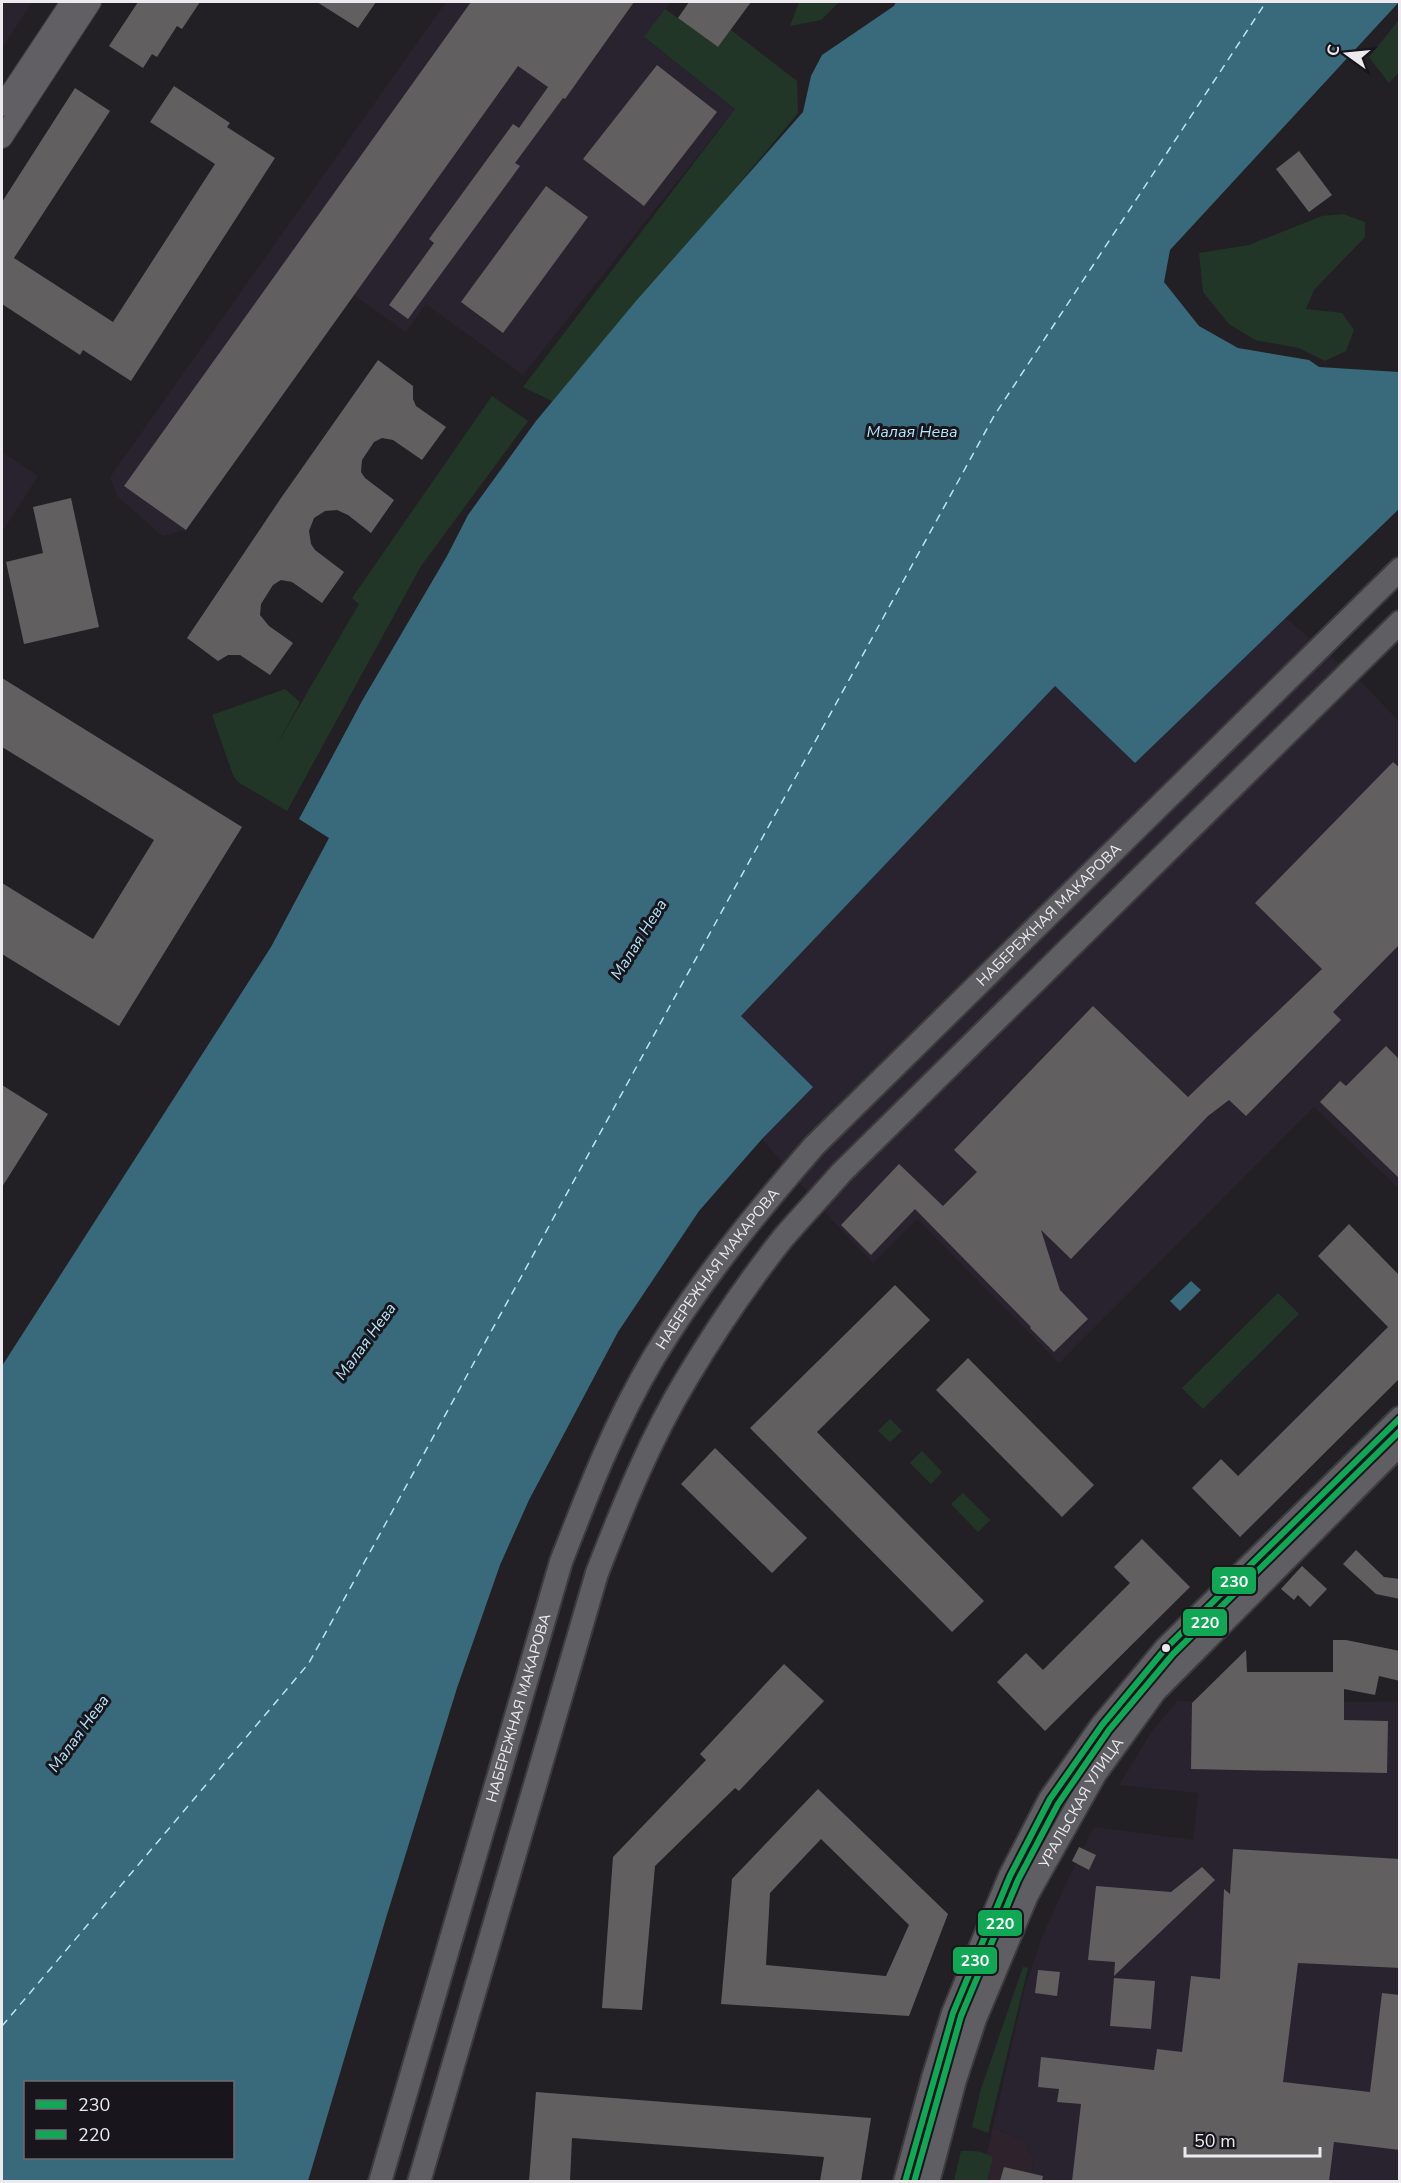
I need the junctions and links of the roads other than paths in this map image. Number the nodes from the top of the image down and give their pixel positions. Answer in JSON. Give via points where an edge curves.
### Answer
{"nodes":[{"id":1,"x":71,"y":2,"type":"edge"},
{"id":2,"x":91,"y":2,"type":"edge"},
{"id":3,"x":2,"y":106,"type":"edge"},
{"id":4,"x":2,"y":138,"type":"edge"},
{"id":5,"x":1400,"y":569,"type":"edge"},
{"id":6,"x":1400,"y":622,"type":"edge"},
{"id":7,"x":1400,"y":1418,"type":"edge"},
{"id":8,"x":1400,"y":1444,"type":"edge"},
{"id":9,"x":380,"y":2181,"type":"edge"},
{"id":10,"x":419,"y":2181,"type":"edge"},
{"id":11,"x":905,"y":2181,"type":"edge"},
{"id":12,"x":927,"y":2181,"type":"edge"}],
"edges":[{"from":1,"to":3,"type":"street"},
{"from":2,"to":4,"type":"street"},
{"from":5,"to":9,"type":"main road","name":"НАБЕРЕЖНАЯ МАКАРОВА","via":[[814,1146],[704,1280],[654,1358],[621,1417],[561,1562]]},
{"from":6,"to":10,"type":"main road","via":[[841,1173],[782,1239],[694,1368],[656,1434],[597,1573]]},
{"from":7,"to":11,"type":"main road","name":"УРАЛЬСКАЯ УЛИЦА","via":[[1166,1648],[1102,1725],[1050,1799],[1010,1876],[953,2013]]},
{"from":8,"to":12,"type":"main road","name":"УРАЛЬСКАЯ УЛИЦА","via":[[1155,1691],[1095,1774],[1027,1895],[975,2019]]}]}
